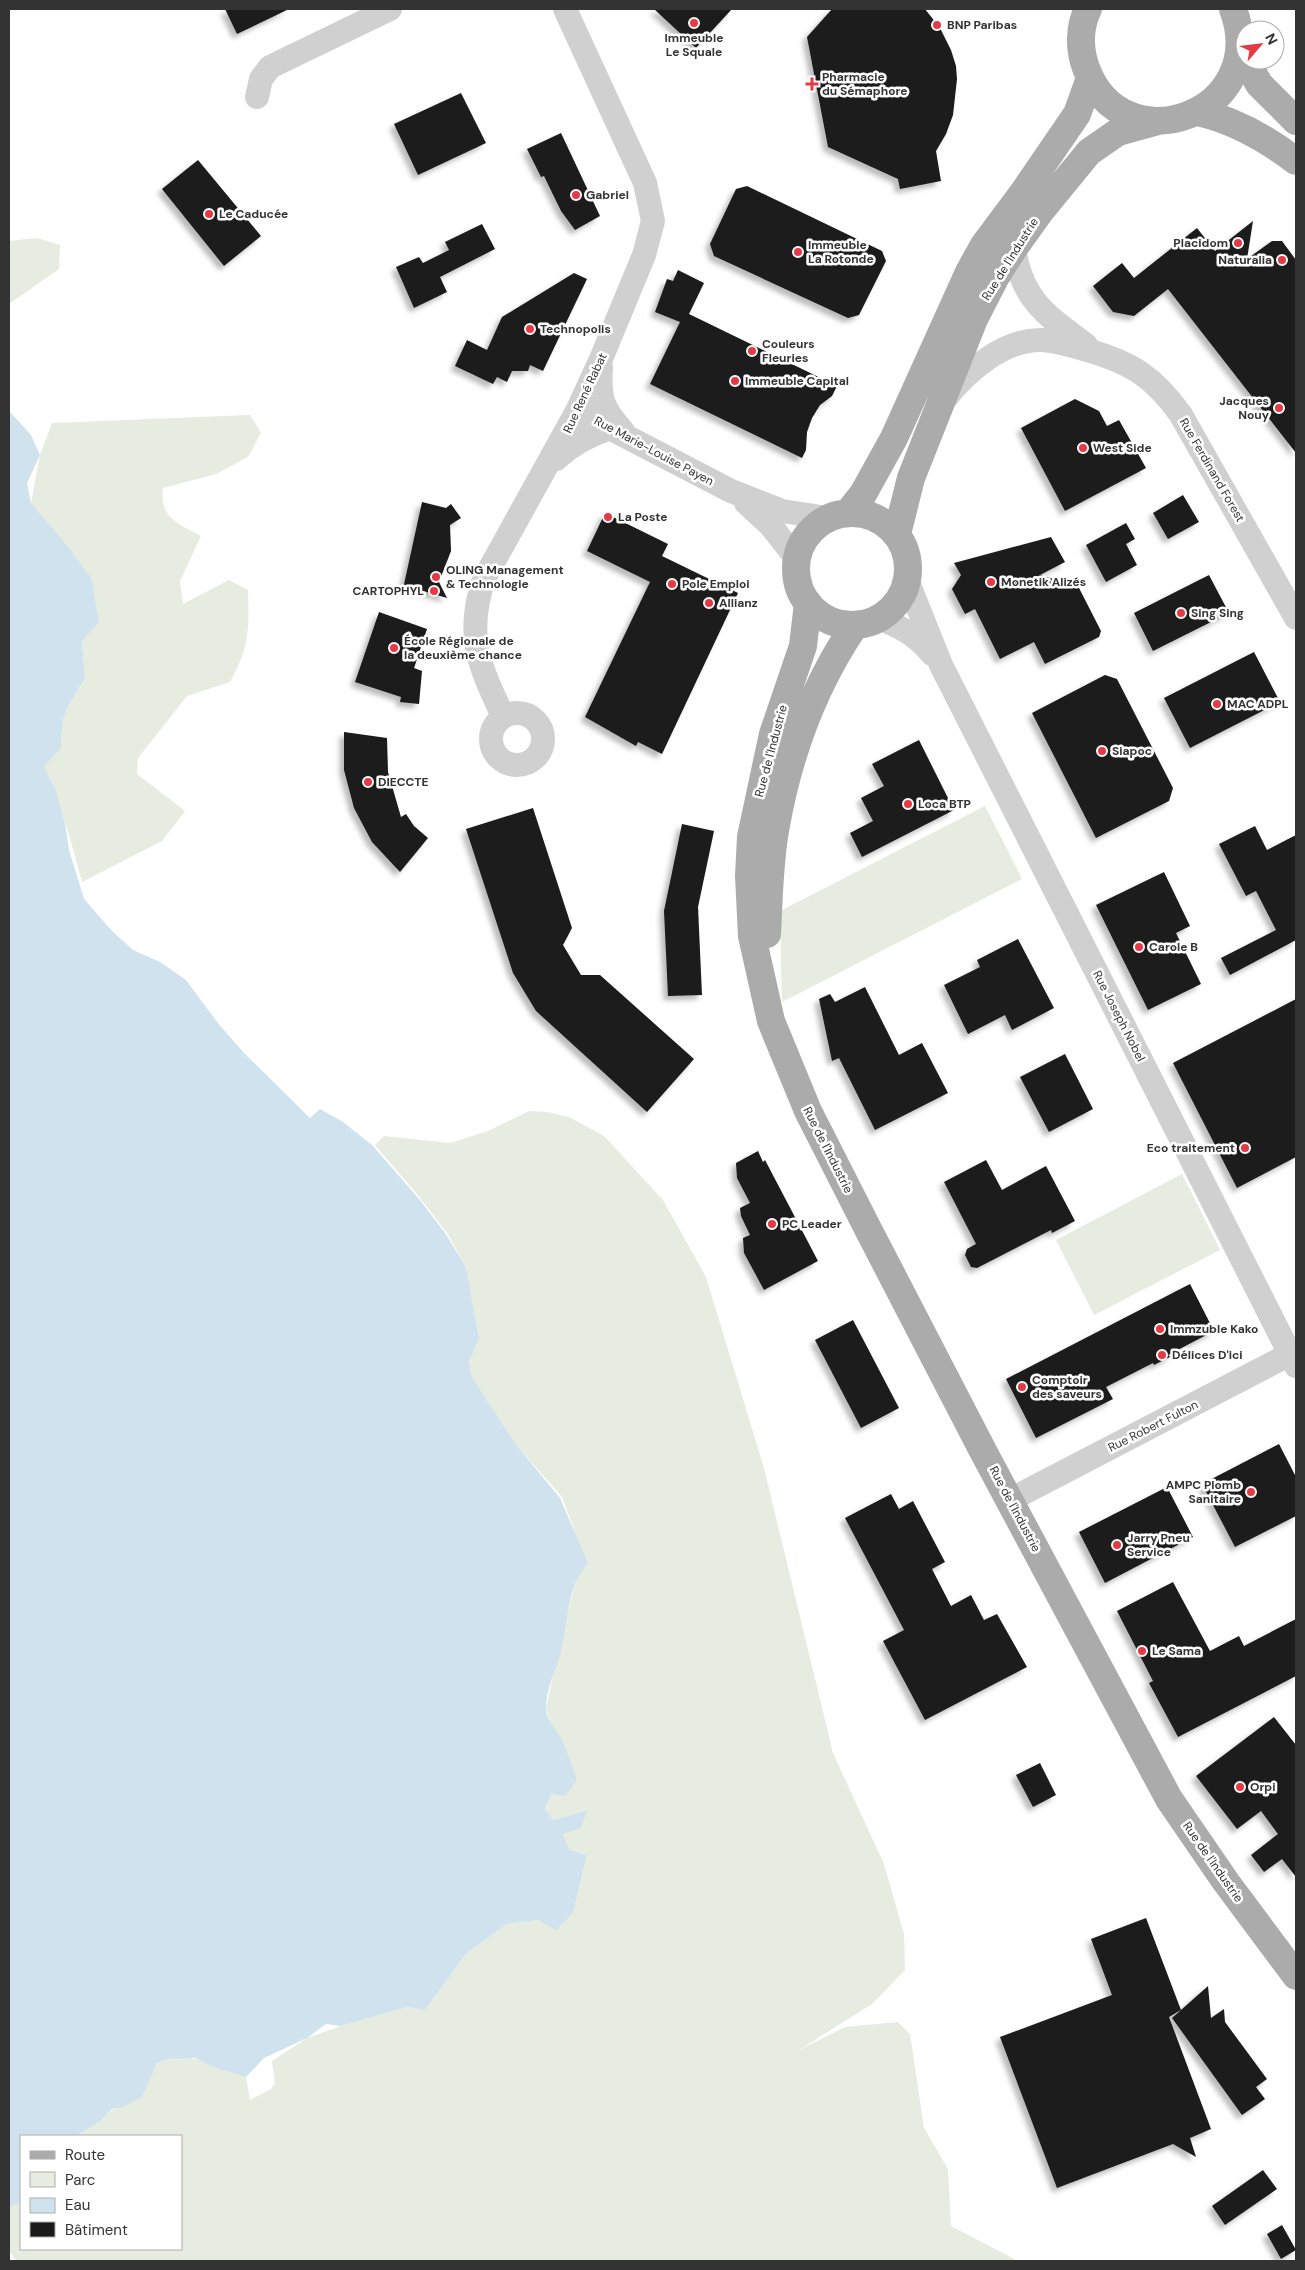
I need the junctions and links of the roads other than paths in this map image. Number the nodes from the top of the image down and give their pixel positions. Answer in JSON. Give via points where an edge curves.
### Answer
{"nodes":[{"id":1,"x":390,"y":9,"type":"edge"},
{"id":2,"x":565,"y":9,"type":"edge"},
{"id":3,"x":1063,"y":9,"type":"edge"},
{"id":4,"x":1088,"y":9,"type":"edge"},
{"id":5,"x":1080,"y":38,"type":"junction"},
{"id":6,"x":1235,"y":68,"type":"edge"},
{"id":7,"x":1252,"y":70,"type":"edge"},
{"id":8,"x":1090,"y":78,"type":"junction"},
{"id":9,"x":257,"y":97,"type":"dead end"},
{"id":10,"x":1198,"y":112,"type":"junction"},
{"id":11,"x":1158,"y":121,"type":"junction"},
{"id":12,"x":1296,"y":121,"type":"edge"},
{"id":13,"x":1296,"y":161,"type":"edge"},
{"id":14,"x":1014,"y":248,"type":"junction"},
{"id":15,"x":1097,"y":353,"type":"junction"},
{"id":16,"x":601,"y":359,"type":"junction"},
{"id":17,"x":938,"y":409,"type":"junction"},
{"id":18,"x":577,"y":411,"type":"junction"},
{"id":19,"x":620,"y":433,"type":"junction"},
{"id":20,"x":549,"y":465,"type":"junction"},
{"id":21,"x":731,"y":492,"type":"junction"},
{"id":22,"x":838,"y":515,"type":"junction"},
{"id":23,"x":897,"y":534,"type":"junction"},
{"id":24,"x":797,"y":559,"type":"junction"},
{"id":25,"x":907,"y":580,"type":"junction"},
{"id":26,"x":808,"y":602,"type":"junction"},
{"id":27,"x":1296,"y":618,"type":"edge"},
{"id":28,"x":867,"y":621,"type":"junction"},
{"id":29,"x":941,"y":665,"type":"junction"},
{"id":30,"x":503,"y":716,"type":"dead end"},
{"id":31,"x":771,"y":1021,"type":"junction"},
{"id":32,"x":1294,"y":1357,"type":"edge"},
{"id":33,"x":1010,"y":1500,"type":"junction"},
{"id":34,"x":1296,"y":1976,"type":"edge"}],
"edges":[{"from":1,"to":9,"type":"street","via":[[270,67],[261,79]]},
{"from":2,"to":16,"type":"street","name":"Rue René Rabat","via":[[646,183],[653,221],[644,255]]},
{"from":3,"to":5,"type":"main road"},
{"from":4,"to":5,"type":"main road"},
{"from":5,"to":8,"type":"main road","via":[[1082,59]]},
{"from":6,"to":10,"type":"main road","via":[[1215,100]]},
{"from":7,"to":12,"type":"main road","via":[[1259,84]]},
{"from":8,"to":11,"type":"main road","via":[[1110,104],[1137,118]]},
{"from":8,"to":22,"type":"main road","name":"Rue de l'Industrie","via":[[1076,114],[968,272],[894,438],[863,494]]},
{"from":10,"to":11,"type":"main road","via":[[1179,119]]},
{"from":10,"to":13,"type":"main road","via":[[1237,124]]},
{"from":11,"to":14,"type":"main road","name":"Rue de l'Industrie","via":[[1118,132],[1089,152]]},
{"from":14,"to":15,"type":"street","name":"Rue Ferdinand Forest","via":[[1020,278],[1032,300],[1056,323]]},
{"from":14,"to":17,"type":"main road","name":"Rue de l'Industrie","via":[[974,319]]},
{"from":15,"to":17,"type":"street","name":"Rue Ferdinand Forest","via":[[1041,340],[1002,350],[972,370]]},
{"from":15,"to":27,"type":"street","name":"Rue Ferdinand Forest","via":[[1149,377],[1168,397]]},
{"from":16,"to":18,"type":"street","name":"Rue René Rabat"},
{"from":16,"to":19,"type":"street","via":[[601,398]]},
{"from":17,"to":23,"type":"main road","name":"Rue de l'Industrie","via":[[911,478]]},
{"from":18,"to":19,"type":"street","name":"Rue Marie-Louise Payen"},
{"from":18,"to":20,"type":"street","name":"Rue René Rabat"},
{"from":19,"to":20,"type":"street","via":[[591,434]]},
{"from":19,"to":21,"type":"street","name":"Rue Marie-Louise Payen"},
{"from":20,"to":30,"type":"street","name":"Rue René Rabat","via":[[484,579],[479,594],[475,618],[477,656]]},
{"from":21,"to":22,"type":"street","name":"Rue Marie-Louise Payen","via":[[782,511]]},
{"from":21,"to":24,"type":"street","name":"Rue Marie-Louise Payen","via":[[766,521]]},
{"from":22,"to":23,"type":"main road","name":"Rue de l'Industrie","via":[[865,514],[877,518]]},
{"from":22,"to":24,"type":"main road","name":"Rue de l'Industrie","via":[[815,526],[805,538]]},
{"from":23,"to":25,"type":"main road","name":"Rue de l'Industrie","via":[[907,557]]},
{"from":24,"to":26,"type":"main road","name":"Rue de l'Industrie","via":[[798,582]]},
{"from":25,"to":28,"type":"main road","name":"Rue de l'Industrie","via":[[895,605]]},
{"from":25,"to":29,"type":"street","name":"Rue Joseph Nobel"},
{"from":26,"to":28,"type":"main road","name":"Rue de l'Industrie","via":[[825,618],[840,624]]},
{"from":26,"to":31,"type":"main road","name":"Rue de l'Industrie","via":[[803,646],[773,734],[751,837],[752,936]]},
{"from":28,"to":29,"type":"street","name":"Rue Joseph Nobel","via":[[918,638]]},
{"from":28,"to":31,"type":"main road","name":"Rue de l'Industrie","via":[[816,692],[796,746],[776,825],[767,937]]},
{"from":29,"to":32,"type":"street","name":"Rue Joseph Nobel"},
{"from":31,"to":33,"type":"main road","name":"Rue de l'Industrie","via":[[808,1111]]},
{"from":32,"to":33,"type":"street","name":"Rue Robert Fulton"},
{"from":33,"to":34,"type":"main road","name":"Rue de l'Industrie","via":[[1170,1799],[1226,1882]]}]}
